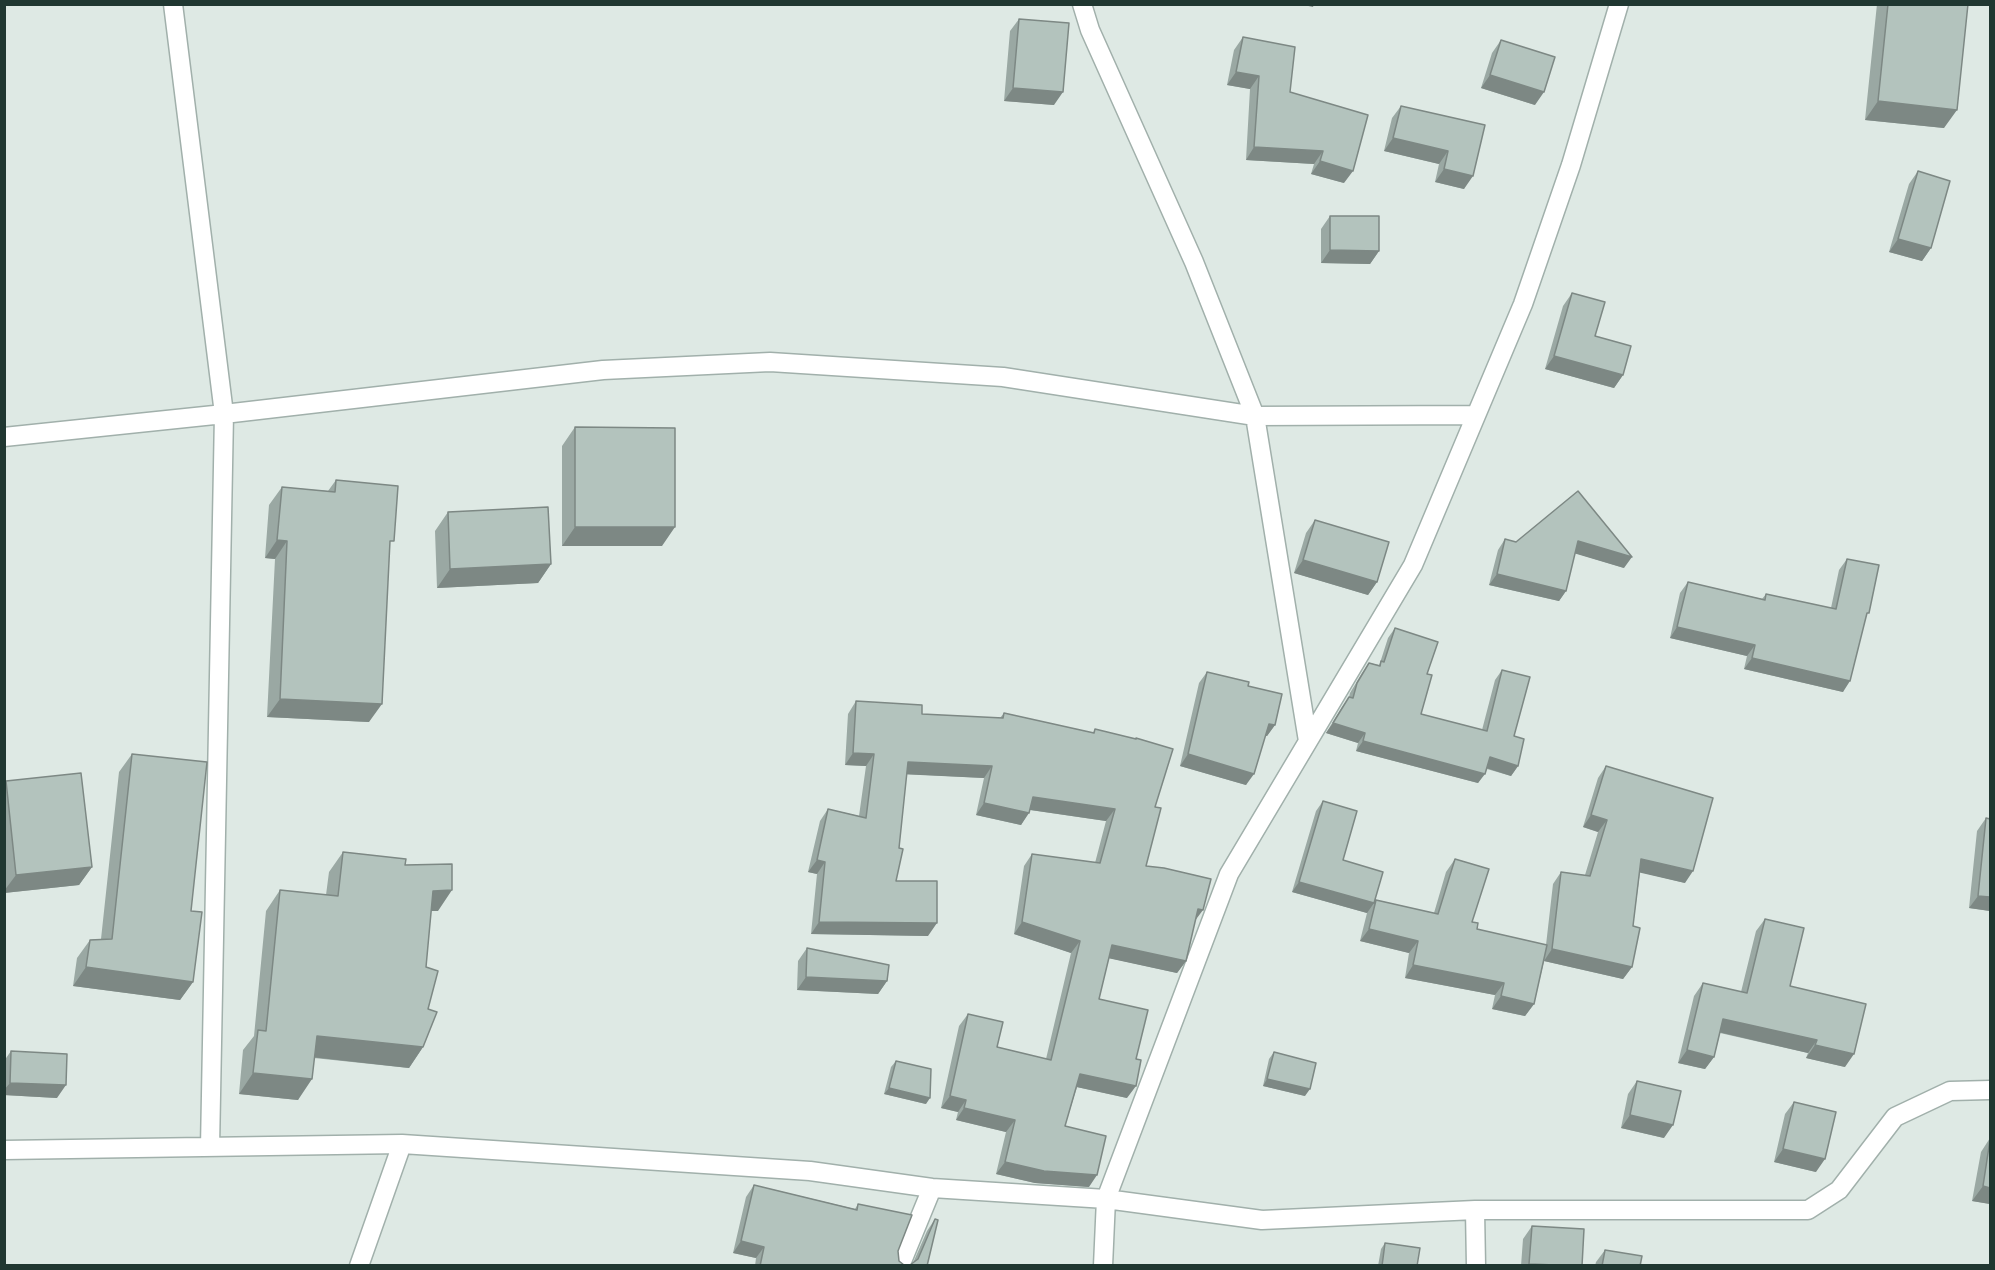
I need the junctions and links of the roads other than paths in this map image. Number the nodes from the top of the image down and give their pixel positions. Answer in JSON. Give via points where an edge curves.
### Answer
{"nodes":[{"id":1,"x":173,"y":4,"type":"edge"},
{"id":2,"x":1082,"y":4,"type":"edge"},
{"id":3,"x":1619,"y":4,"type":"edge"},
{"id":4,"x":225,"y":414,"type":"junction"},
{"id":5,"x":1476,"y":415,"type":"junction"},
{"id":6,"x":1255,"y":416,"type":"junction"},
{"id":7,"x":4,"y":437,"type":"edge"},
{"id":8,"x":1308,"y":741,"type":"junction"},
{"id":9,"x":1990,"y":1090,"type":"edge"},
{"id":10,"x":402,"y":1144,"type":"junction"},
{"id":11,"x":210,"y":1147,"type":"junction"},
{"id":12,"x":4,"y":1150,"type":"edge"},
{"id":13,"x":932,"y":1188,"type":"junction"},
{"id":14,"x":1106,"y":1199,"type":"junction"},
{"id":15,"x":1475,"y":1210,"type":"junction"},
{"id":16,"x":359,"y":1266,"type":"edge"},
{"id":17,"x":900,"y":1266,"type":"edge"},
{"id":18,"x":1103,"y":1266,"type":"edge"},
{"id":19,"x":1476,"y":1266,"type":"edge"}],
"edges":[{"from":1,"to":4,"type":"street"},
{"from":2,"to":6,"type":"street","via":[[1090,30],[1194,262]]},
{"from":3,"to":5,"type":"street","via":[[1557,208],[1523,304]]},
{"from":4,"to":6,"type":"street","via":[[603,370],[770,362],[1003,377]]},
{"from":4,"to":7,"type":"street"},
{"from":4,"to":11,"type":"street"},
{"from":5,"to":6,"type":"street"},
{"from":5,"to":8,"type":"street","via":[[1413,565]]},
{"from":6,"to":8,"type":"street"},
{"from":8,"to":14,"type":"street","via":[[1229,874]]},
{"from":9,"to":15,"type":"street","via":[[1950,1091],[1895,1117],[1839,1190],[1808,1210]]},
{"from":10,"to":11,"type":"street"},
{"from":10,"to":13,"type":"street","via":[[810,1171]]},
{"from":10,"to":16,"type":"street"},
{"from":11,"to":12,"type":"street"},
{"from":13,"to":14,"type":"street"},
{"from":13,"to":17,"type":"street"},
{"from":14,"to":15,"type":"street","via":[[1262,1220]]},
{"from":14,"to":18,"type":"street"},
{"from":15,"to":19,"type":"street"}]}
